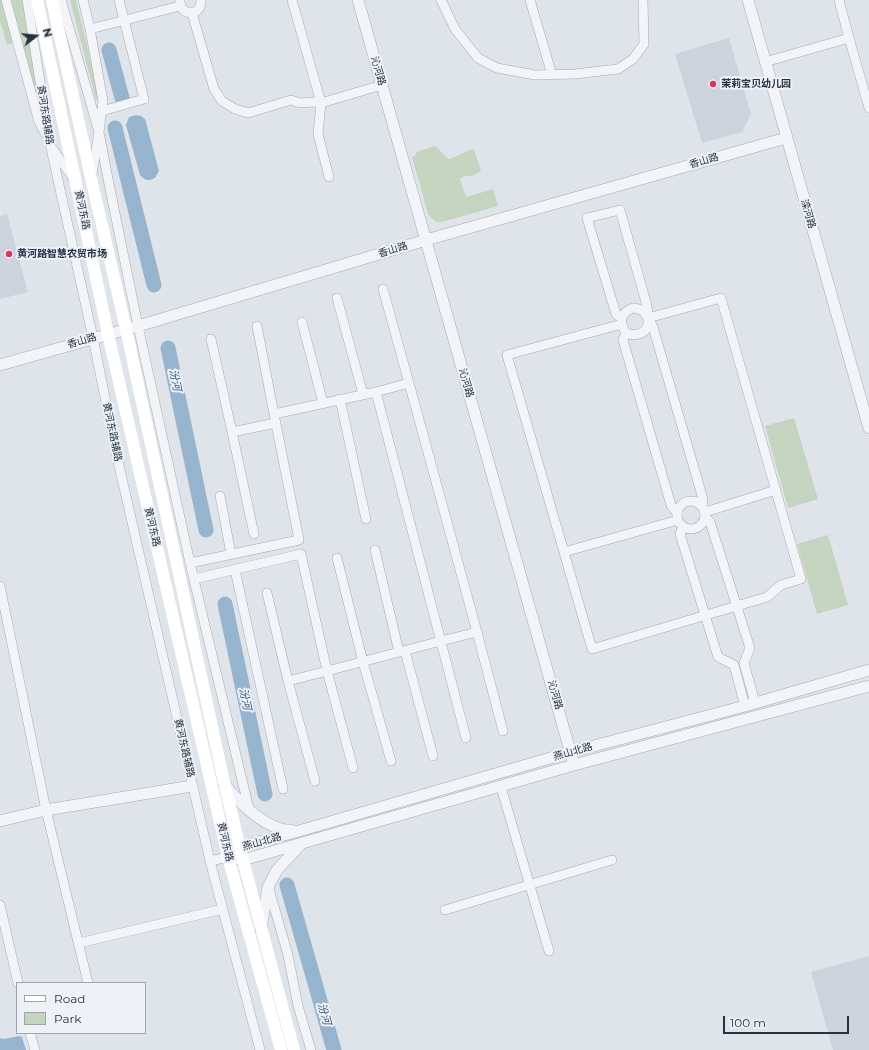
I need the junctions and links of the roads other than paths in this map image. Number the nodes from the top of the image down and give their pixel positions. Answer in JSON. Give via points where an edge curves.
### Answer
{"nodes":[{"id":1,"x":6,"y":0,"type":"edge"},
{"id":2,"x":27,"y":0,"type":"edge"},
{"id":3,"x":37,"y":0,"type":"edge"},
{"id":4,"x":52,"y":0,"type":"edge"},
{"id":5,"x":61,"y":0,"type":"edge"},
{"id":6,"x":83,"y":0,"type":"edge"},
{"id":7,"x":119,"y":0,"type":"edge"},
{"id":8,"x":201,"y":0,"type":"edge"},
{"id":9,"x":292,"y":0,"type":"edge"},
{"id":10,"x":358,"y":0,"type":"edge"},
{"id":11,"x":441,"y":0,"type":"edge"},
{"id":12,"x":530,"y":0,"type":"edge"},
{"id":13,"x":643,"y":0,"type":"edge"},
{"id":14,"x":748,"y":0,"type":"edge"},
{"id":15,"x":839,"y":0,"type":"edge"},
{"id":16,"x":180,"y":3,"type":"edge"},
{"id":17,"x":192,"y":13,"type":"junction"},
{"id":18,"x":123,"y":21,"type":"junction"},
{"id":19,"x":90,"y":29,"type":"junction"},
{"id":20,"x":849,"y":38,"type":"junction"},
{"id":21,"x":765,"y":62,"type":"junction"},
{"id":22,"x":552,"y":75,"type":"junction"},
{"id":23,"x":382,"y":86,"type":"junction"},
{"id":24,"x":321,"y":103,"type":"junction"},
{"id":25,"x":869,"y":108,"type":"edge"},
{"id":26,"x":102,"y":111,"type":"junction"},
{"id":27,"x":99,"y":132,"type":"junction"},
{"id":28,"x":786,"y":138,"type":"junction"},
{"id":29,"x":50,"y":144,"type":"junction"},
{"id":30,"x":329,"y":177,"type":"dead end"},
{"id":31,"x":91,"y":178,"type":"junction"},
{"id":32,"x":76,"y":182,"type":"junction"},
{"id":33,"x":426,"y":240,"type":"junction"},
{"id":34,"x":383,"y":289,"type":"dead end"},
{"id":35,"x":337,"y":298,"type":"dead end"},
{"id":36,"x":648,"y":318,"type":"junction"},
{"id":37,"x":622,"y":321,"type":"junction"},
{"id":38,"x":302,"y":322,"type":"dead end"},
{"id":39,"x":138,"y":326,"type":"junction"},
{"id":40,"x":257,"y":326,"type":"dead end"},
{"id":41,"x":126,"y":329,"type":"junction"},
{"id":42,"x":626,"y":333,"type":"junction"},
{"id":43,"x":108,"y":334,"type":"junction"},
{"id":44,"x":93,"y":338,"type":"junction"},
{"id":45,"x":211,"y":339,"type":"dead end"},
{"id":46,"x":0,"y":365,"type":"edge"},
{"id":47,"x":409,"y":383,"type":"junction"},
{"id":48,"x":376,"y":392,"type":"junction"},
{"id":49,"x":363,"y":394,"type":"junction"},
{"id":50,"x":340,"y":399,"type":"junction"},
{"id":51,"x":323,"y":403,"type":"junction"},
{"id":52,"x":275,"y":419,"type":"junction"},
{"id":53,"x":869,"y":428,"type":"edge"},
{"id":54,"x":232,"y":432,"type":"junction"},
{"id":55,"x":776,"y":490,"type":"junction"},
{"id":56,"x":220,"y":496,"type":"dead end"},
{"id":57,"x":704,"y":512,"type":"junction"},
{"id":58,"x":366,"y":519,"type":"dead end"},
{"id":59,"x":679,"y":520,"type":"junction"},
{"id":60,"x":254,"y":534,"type":"dead end"},
{"id":61,"x":375,"y":550,"type":"dead end"},
{"id":62,"x":564,"y":552,"type":"junction"},
{"id":63,"x":231,"y":554,"type":"junction"},
{"id":64,"x":337,"y":558,"type":"dead end"},
{"id":65,"x":190,"y":563,"type":"junction"},
{"id":66,"x":234,"y":570,"type":"junction"},
{"id":67,"x":194,"y":579,"type":"junction"},
{"id":68,"x":0,"y":586,"type":"edge"},
{"id":69,"x":266,"y":593,"type":"dead end"},
{"id":70,"x":737,"y":606,"type":"junction"},
{"id":71,"x":705,"y":615,"type":"junction"},
{"id":72,"x":477,"y":632,"type":"junction"},
{"id":73,"x":441,"y":641,"type":"junction"},
{"id":74,"x":402,"y":651,"type":"junction"},
{"id":75,"x":362,"y":662,"type":"junction"},
{"id":76,"x":869,"y":670,"type":"edge"},
{"id":77,"x":327,"y":671,"type":"junction"},
{"id":78,"x":288,"y":681,"type":"junction"},
{"id":79,"x":869,"y":686,"type":"edge"},
{"id":80,"x":750,"y":704,"type":"junction"},
{"id":81,"x":503,"y":731,"type":"dead end"},
{"id":82,"x":466,"y":738,"type":"dead end"},
{"id":83,"x":571,"y":752,"type":"junction"},
{"id":84,"x":433,"y":756,"type":"dead end"},
{"id":85,"x":391,"y":760,"type":"dead end"},
{"id":86,"x":574,"y":765,"type":"junction"},
{"id":87,"x":353,"y":768,"type":"dead end"},
{"id":88,"x":315,"y":781,"type":"dead end"},
{"id":89,"x":224,"y":782,"type":"junction"},
{"id":90,"x":192,"y":786,"type":"junction"},
{"id":91,"x":501,"y":787,"type":"junction"},
{"id":92,"x":283,"y":789,"type":"dead end"},
{"id":93,"x":249,"y":809,"type":"junction"},
{"id":94,"x":46,"y":810,"type":"junction"},
{"id":95,"x":0,"y":821,"type":"edge"},
{"id":96,"x":299,"y":831,"type":"junction"},
{"id":97,"x":302,"y":844,"type":"junction"},
{"id":98,"x":240,"y":847,"type":"junction"},
{"id":99,"x":228,"y":857,"type":"junction"},
{"id":100,"x":243,"y":860,"type":"junction"},
{"id":101,"x":612,"y":860,"type":"dead end"},
{"id":102,"x":210,"y":861,"type":"junction"},
{"id":103,"x":530,"y":884,"type":"junction"},
{"id":104,"x":268,"y":887,"type":"junction"},
{"id":105,"x":0,"y":905,"type":"edge"},
{"id":106,"x":223,"y":909,"type":"junction"},
{"id":107,"x":445,"y":910,"type":"dead end"},
{"id":108,"x":261,"y":930,"type":"junction"},
{"id":109,"x":78,"y":943,"type":"junction"},
{"id":110,"x":549,"y":951,"type":"dead end"},
{"id":111,"x":18,"y":982,"type":"edge"},
{"id":112,"x":88,"y":982,"type":"edge"},
{"id":113,"x":30,"y":1034,"type":"edge"},
{"id":114,"x":35,"y":1050,"type":"edge"},
{"id":115,"x":260,"y":1050,"type":"edge"},
{"id":116,"x":281,"y":1050,"type":"edge"},
{"id":117,"x":294,"y":1050,"type":"edge"},
{"id":118,"x":311,"y":1050,"type":"edge"}],
"edges":[{"from":1,"to":29,"type":"street","via":[[39,122]]},
{"from":2,"to":29,"type":"street","name":"黄河东路辅路"},
{"from":3,"to":32,"type":"main road","name":"黄河东路"},
{"from":4,"to":31,"type":"main road","name":"黄河东路"},
{"from":5,"to":27,"type":"street"},
{"from":6,"to":19,"type":"street"},
{"from":7,"to":18,"type":"street"},
{"from":8,"to":17,"type":"street","via":[[198,10]]},
{"from":9,"to":24,"type":"street"},
{"from":10,"to":23,"type":"street","name":"沁河路"},
{"from":11,"to":22,"type":"street","via":[[455,29],[478,58],[497,68],[535,75]]},
{"from":12,"to":22,"type":"street"},
{"from":13,"to":22,"type":"street","via":[[644,44],[633,60],[618,68]]},
{"from":14,"to":21,"type":"street","name":"滦河路"},
{"from":15,"to":20,"type":"street"},
{"from":16,"to":17,"type":"street","via":[[185,12]]},
{"from":16,"to":18,"type":"street"},
{"from":17,"to":24,"type":"street","via":[[214,89],[222,101],[248,113],[291,100],[300,103]]},
{"from":18,"to":19,"type":"street"},
{"from":18,"to":26,"type":"street","via":[[144,99]]},
{"from":19,"to":26,"type":"street","via":[[103,100]]},
{"from":20,"to":21,"type":"street"},
{"from":20,"to":25,"type":"street"},
{"from":21,"to":28,"type":"street","name":"滦河路"},
{"from":23,"to":24,"type":"street"},
{"from":23,"to":33,"type":"street","name":"沁河路"},
{"from":24,"to":30,"type":"street","via":[[318,134]]},
{"from":26,"to":27,"type":"street"},
{"from":27,"to":31,"type":"street"},
{"from":27,"to":39,"type":"street"},
{"from":28,"to":33,"type":"street","name":"香山路"},
{"from":28,"to":53,"type":"street","name":"滦河路"},
{"from":29,"to":32,"type":"street"},
{"from":29,"to":44,"type":"street","name":"黄河东路辅路"},
{"from":31,"to":41,"type":"main road","name":"黄河东路"},
{"from":32,"to":43,"type":"main road","name":"黄河东路"},
{"from":33,"to":39,"type":"street","name":"香山路"},
{"from":33,"to":83,"type":"street","name":"沁河路"},
{"from":34,"to":47,"type":"street"},
{"from":35,"to":49,"type":"street"},
{"from":36,"to":37,"type":"street","via":[[643,311],[633,308],[624,314]]},
{"from":36,"to":37,"type":"street","via":[[647,306],[620,210],[587,218],[616,314]]},
{"from":36,"to":42,"type":"street","via":[[646,330],[642,333]]},
{"from":36,"to":55,"type":"street","via":[[722,298]]},
{"from":36,"to":57,"type":"street","via":[[703,499]]},
{"from":37,"to":42,"type":"street"},
{"from":37,"to":62,"type":"street","via":[[508,356]]},
{"from":38,"to":51,"type":"street"},
{"from":39,"to":41,"type":"street","name":"香山路"},
{"from":39,"to":65,"type":"street"},
{"from":40,"to":52,"type":"street"},
{"from":41,"to":43,"type":"street","name":"香山路"},
{"from":41,"to":89,"type":"main road","name":"黄河东路"},
{"from":42,"to":59,"type":"street","via":[[623,340],[671,505]]},
{"from":43,"to":44,"type":"street","name":"香山路"},
{"from":43,"to":99,"type":"main road","name":"黄河东路"},
{"from":44,"to":46,"type":"street","name":"香山路"},
{"from":44,"to":90,"type":"street","name":"黄河东路辅路","via":[[119,465]]},
{"from":45,"to":54,"type":"street"},
{"from":47,"to":48,"type":"street"},
{"from":47,"to":72,"type":"street"},
{"from":48,"to":49,"type":"street"},
{"from":48,"to":73,"type":"street"},
{"from":49,"to":50,"type":"street"},
{"from":50,"to":51,"type":"street"},
{"from":50,"to":58,"type":"street"},
{"from":51,"to":52,"type":"street"},
{"from":52,"to":54,"type":"street"},
{"from":52,"to":63,"type":"street","via":[[299,540]]},
{"from":54,"to":60,"type":"street"},
{"from":55,"to":57,"type":"street"},
{"from":55,"to":70,"type":"street","via":[[801,580],[781,585],[767,596]]},
{"from":56,"to":63,"type":"street"},
{"from":57,"to":59,"type":"street","via":[[704,522],[697,528],[687,529]]},
{"from":57,"to":59,"type":"street","via":[[695,502],[686,502],[678,509]]},
{"from":57,"to":70,"type":"street","via":[[710,522]]},
{"from":59,"to":62,"type":"street"},
{"from":59,"to":71,"type":"street","via":[[680,534]]},
{"from":61,"to":74,"type":"street"},
{"from":62,"to":71,"type":"street","via":[[592,649]]},
{"from":63,"to":65,"type":"street"},
{"from":64,"to":75,"type":"street"},
{"from":65,"to":67,"type":"street"},
{"from":66,"to":67,"type":"street"},
{"from":66,"to":77,"type":"street","via":[[301,554]]},
{"from":66,"to":92,"type":"street"},
{"from":67,"to":93,"type":"street"},
{"from":68,"to":94,"type":"street"},
{"from":69,"to":78,"type":"street"},
{"from":70,"to":71,"type":"street"},
{"from":70,"to":80,"type":"street","via":[[750,648],[744,663]]},
{"from":71,"to":80,"type":"street","via":[[718,657],[734,665]]},
{"from":72,"to":73,"type":"street"},
{"from":72,"to":81,"type":"street"},
{"from":73,"to":74,"type":"street"},
{"from":73,"to":82,"type":"street"},
{"from":74,"to":75,"type":"street"},
{"from":74,"to":84,"type":"street"},
{"from":75,"to":77,"type":"street"},
{"from":75,"to":85,"type":"street"},
{"from":76,"to":80,"type":"street","name":"燕山北路"},
{"from":77,"to":78,"type":"street"},
{"from":77,"to":87,"type":"street"},
{"from":78,"to":88,"type":"street"},
{"from":79,"to":86,"type":"street","name":"燕山北路"},
{"from":80,"to":83,"type":"street","name":"燕山北路"},
{"from":83,"to":86,"type":"street","name":"沁河路"},
{"from":83,"to":96,"type":"street","name":"燕山北路"},
{"from":86,"to":91,"type":"street","name":"燕山北路"},
{"from":89,"to":93,"type":"street","via":[[234,796]]},
{"from":89,"to":98,"type":"main road","name":"黄河东路"},
{"from":90,"to":94,"type":"street"},
{"from":90,"to":102,"type":"street","name":"黄河东路辅路"},
{"from":91,"to":97,"type":"street","name":"燕山北路"},
{"from":91,"to":103,"type":"street"},
{"from":93,"to":96,"type":"street","via":[[263,821],[282,829]]},
{"from":94,"to":95,"type":"street"},
{"from":94,"to":109,"type":"street"},
{"from":96,"to":98,"type":"street","name":"燕山北路"},
{"from":97,"to":100,"type":"street","name":"燕山北路"},
{"from":97,"to":104,"type":"street","via":[[277,870]]},
{"from":98,"to":99,"type":"street","name":"燕山北路"},
{"from":98,"to":100,"type":"main road","name":"黄河东路"},
{"from":99,"to":100,"type":"street","name":"燕山北路"},
{"from":99,"to":102,"type":"street"},
{"from":99,"to":116,"type":"main road","name":"黄河东路"},
{"from":100,"to":108,"type":"main road","name":"黄河东路"},
{"from":101,"to":103,"type":"street"},
{"from":102,"to":106,"type":"street","name":"黄河东路辅路"},
{"from":103,"to":107,"type":"street"},
{"from":103,"to":110,"type":"street"},
{"from":104,"to":108,"type":"street"},
{"from":104,"to":118,"type":"street"},
{"from":105,"to":111,"type":"street"},
{"from":106,"to":109,"type":"street"},
{"from":106,"to":115,"type":"street","name":"黄河东路辅路"},
{"from":108,"to":117,"type":"main road","name":"黄河东路"},
{"from":109,"to":112,"type":"street"},
{"from":113,"to":114,"type":"street"}]}
